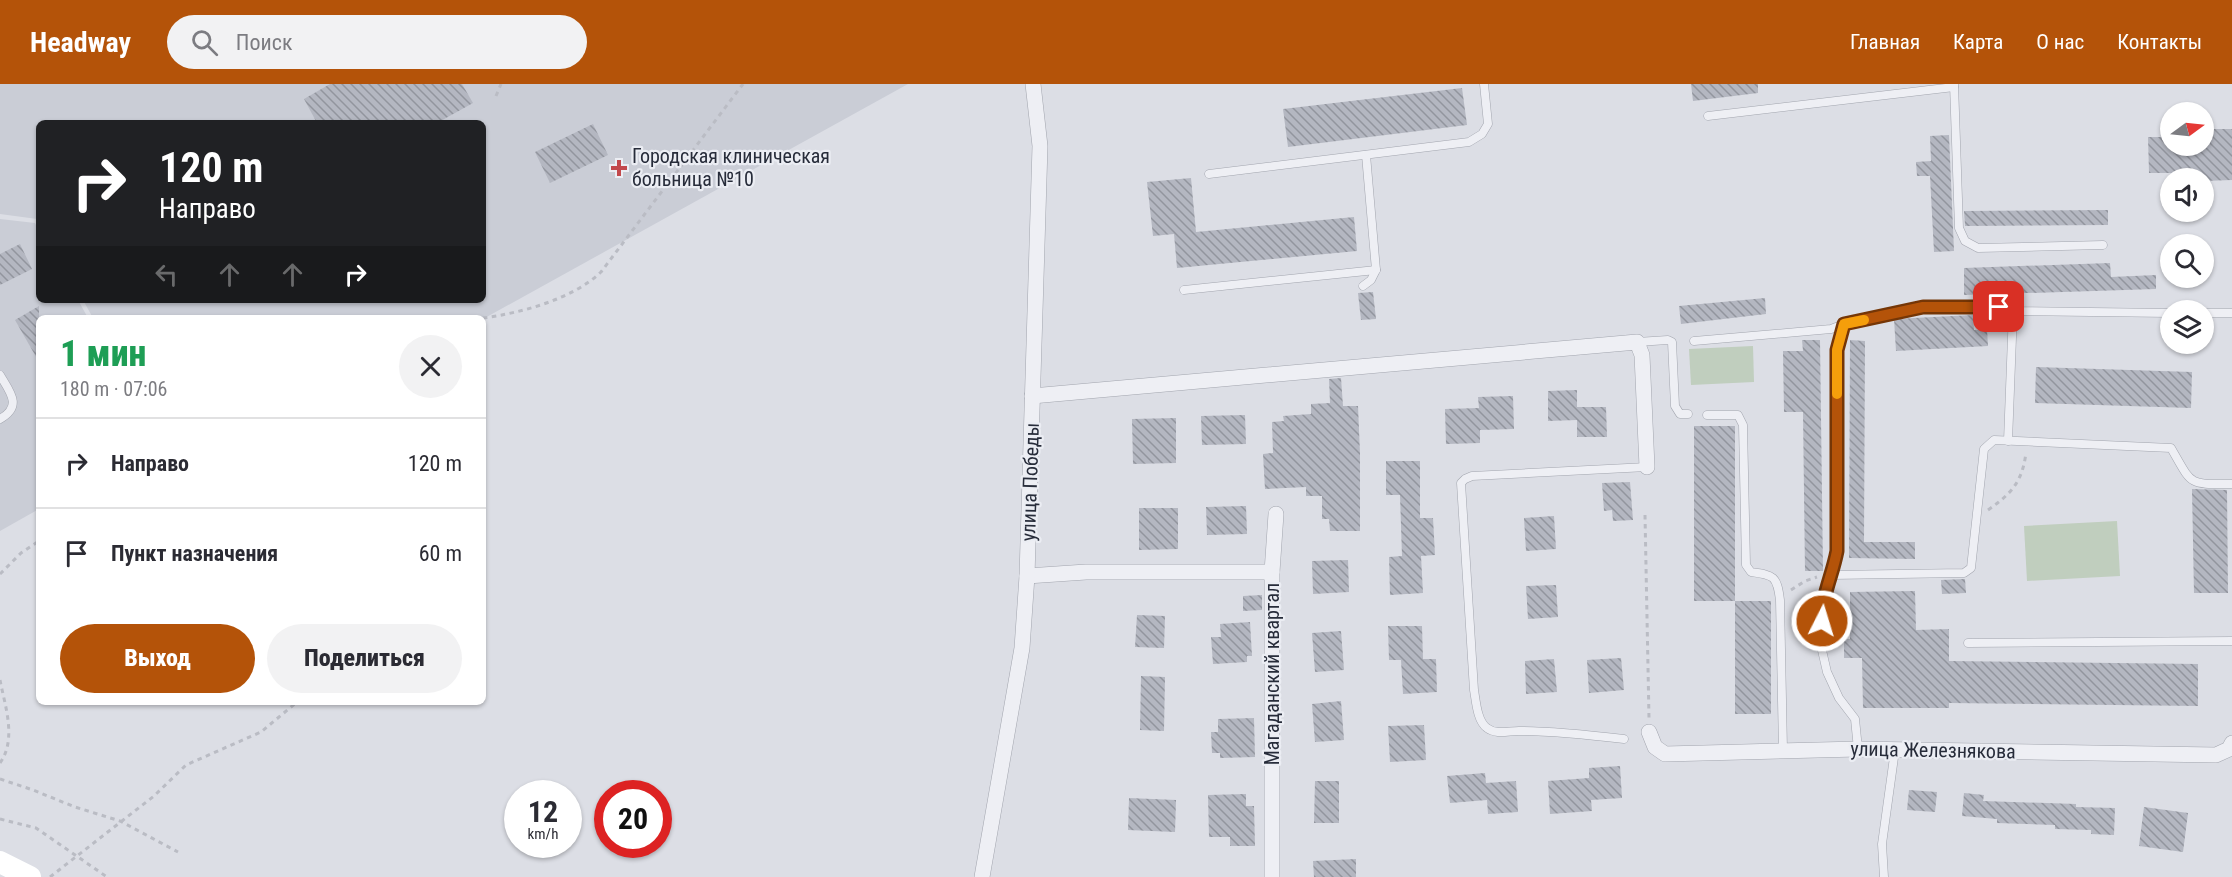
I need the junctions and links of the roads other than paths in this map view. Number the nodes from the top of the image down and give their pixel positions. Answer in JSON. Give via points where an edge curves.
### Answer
{"nodes":[{"id":1,"x":1033,"y":84,"type":"edge"},
{"id":2,"x":1484,"y":84,"type":"edge"},
{"id":3,"x":1954,"y":86,"type":"edge"},
{"id":4,"x":1708,"y":116,"type":"dead end"},
{"id":5,"x":1366,"y":155,"type":"junction"},
{"id":6,"x":1209,"y":174,"type":"dead end"},
{"id":7,"x":2103,"y":245,"type":"dead end"},
{"id":8,"x":1376,"y":270,"type":"junction"},
{"id":9,"x":1363,"y":286,"type":"dead end"},
{"id":10,"x":1184,"y":290,"type":"dead end"},
{"id":11,"x":2013,"y":311,"type":"junction"},
{"id":12,"x":2160,"y":313,"type":"edge"},
{"id":13,"x":2214,"y":313,"type":"edge"},
{"id":14,"x":2232,"y":313,"type":"edge"},
{"id":15,"x":1844,"y":324,"type":"junction"},
{"id":16,"x":1694,"y":341,"type":"dead end"},
{"id":17,"x":1637,"y":342,"type":"junction"},
{"id":18,"x":0,"y":375,"type":"edge"},
{"id":19,"x":1032,"y":396,"type":"junction"},
{"id":20,"x":1688,"y":414,"type":"dead end"},
{"id":21,"x":1707,"y":414,"type":"dead end"},
{"id":22,"x":0,"y":419,"type":"edge"},
{"id":23,"x":2008,"y":441,"type":"junction"},
{"id":24,"x":1647,"y":467,"type":"joint"},
{"id":25,"x":2232,"y":484,"type":"edge"},
{"id":26,"x":1276,"y":514,"type":"dead end"},
{"id":27,"x":1272,"y":572,"type":"junction"},
{"id":28,"x":1027,"y":576,"type":"junction"},
{"id":29,"x":1831,"y":576,"type":"junction"},
{"id":30,"x":2232,"y":641,"type":"edge"},
{"id":31,"x":1968,"y":643,"type":"dead end"},
{"id":32,"x":1649,"y":732,"type":"road end"},
{"id":33,"x":1624,"y":739,"type":"dead end"},
{"id":34,"x":2231,"y":747,"type":"edge"},
{"id":35,"x":1858,"y":749,"type":"junction"},
{"id":36,"x":1783,"y":750,"type":"junction"},
{"id":37,"x":1896,"y":750,"type":"junction"},
{"id":38,"x":0,"y":862,"type":"edge"},
{"id":39,"x":30,"y":877,"type":"edge"},
{"id":40,"x":982,"y":877,"type":"edge"},
{"id":41,"x":1272,"y":877,"type":"edge"},
{"id":42,"x":1884,"y":877,"type":"edge"}],
"edges":[{"from":1,"to":19,"type":"street","name":"улица Победы","via":[[1040,146]]},
{"from":2,"to":5,"type":"lane","via":[[1488,124],[1482,134],[1469,142]]},
{"from":3,"to":4,"type":"lane"},
{"from":3,"to":7,"type":"lane","via":[[1959,228],[1965,242],[1978,248]]},
{"from":5,"to":6,"type":"lane"},
{"from":5,"to":8,"type":"lane"},
{"from":8,"to":9,"type":"lane"},
{"from":8,"to":10,"type":"lane"},
{"from":11,"to":12,"type":"lane"},
{"from":11,"to":15,"type":"lane","via":[[1999,307],[1923,307]]},
{"from":11,"to":23,"type":"lane"},
{"from":13,"to":14,"type":"lane"},
{"from":15,"to":16,"type":"lane","via":[[1831,329]]},
{"from":15,"to":29,"type":"lane","via":[[1837,350],[1837,551]]},
{"from":17,"to":19,"type":"street"},
{"from":17,"to":20,"type":"lane","via":[[1672,342],[1675,406],[1680,414]]},
{"from":17,"to":24,"type":"street","via":[[1642,355]]},
{"from":18,"to":22,"type":"lane","via":[[11,394],[13,407]]},
{"from":19,"to":28,"type":"street","name":"улица Победы"},
{"from":21,"to":36,"type":"lane","via":[[1733,414],[1741,418],[1746,564],[1749,571],[1773,577],[1780,600]]},
{"from":23,"to":25,"type":"lane","via":[[2171,448],[2192,481]]},
{"from":23,"to":29,"type":"lane","via":[[1994,440],[1984,449],[1971,568],[1964,573]]},
{"from":24,"to":33,"type":"lane","via":[[1472,476],[1461,483],[1474,690],[1482,721],[1495,732],[1577,733]]},
{"from":26,"to":27,"type":"street"},
{"from":27,"to":28,"type":"street","name":"Магаданский квартал","via":[[1086,572]]},
{"from":27,"to":41,"type":"street","name":"Магаданский квартал"},
{"from":28,"to":40,"type":"street","name":"улица Победы","via":[[1022,648]]},
{"from":29,"to":35,"type":"lane","via":[[1822,605],[1821,646],[1834,689],[1855,719]]},
{"from":30,"to":31,"type":"lane"},
{"from":32,"to":36,"type":"street","name":"улица Железнякова","via":[[1655,747],[1665,754]]},
{"from":34,"to":37,"type":"street","name":"улица Железнякова","via":[[2216,755]]},
{"from":35,"to":36,"type":"street","name":"улица Железнякова"},
{"from":35,"to":37,"type":"street","name":"улица Железнякова"},
{"from":37,"to":42,"type":"lane","via":[[1882,844]]},
{"from":38,"to":39,"type":"street"}]}
